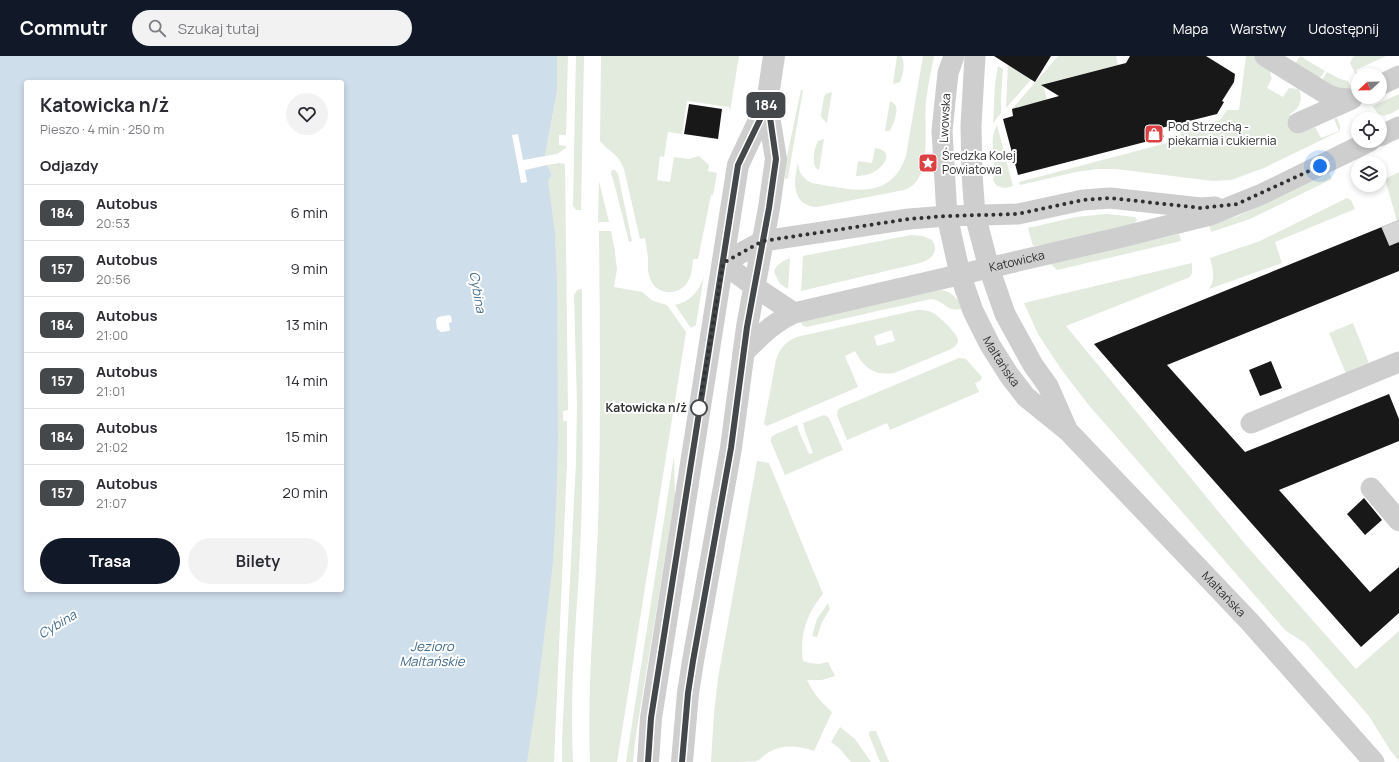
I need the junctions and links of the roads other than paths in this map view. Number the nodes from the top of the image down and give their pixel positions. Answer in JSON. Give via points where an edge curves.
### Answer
{"nodes":[{"id":1,"x":774,"y":56,"type":"edge"},
{"id":2,"x":954,"y":56,"type":"edge"},
{"id":3,"x":975,"y":56,"type":"edge"},
{"id":4,"x":1265,"y":56,"type":"edge"},
{"id":5,"x":1399,"y":76,"type":"edge"},
{"id":6,"x":1387,"y":82,"type":"edge"},
{"id":7,"x":1351,"y":98,"type":"edge"},
{"id":8,"x":1351,"y":99,"type":"edge"},
{"id":9,"x":768,"y":103,"type":"junction"},
{"id":10,"x":1298,"y":123,"type":"dead end"},
{"id":11,"x":1399,"y":127,"type":"edge"},
{"id":12,"x":1387,"y":133,"type":"edge"},
{"id":13,"x":1355,"y":148,"type":"edge"},
{"id":14,"x":1237,"y":204,"type":"junction"},
{"id":15,"x":975,"y":215,"type":"junction"},
{"id":16,"x":946,"y":216,"type":"junction"},
{"id":17,"x":763,"y":241,"type":"junction"},
{"id":18,"x":723,"y":263,"type":"junction"},
{"id":19,"x":989,"y":268,"type":"junction"},
{"id":20,"x":960,"y":274,"type":"junction"},
{"id":21,"x":755,"y":287,"type":"junction"},
{"id":22,"x":794,"y":313,"type":"junction"},
{"id":23,"x":743,"y":353,"type":"junction"},
{"id":24,"x":1399,"y":362,"type":"edge"},
{"id":25,"x":1251,"y":423,"type":"dead end"},
{"id":26,"x":1068,"y":431,"type":"junction"},
{"id":27,"x":1371,"y":488,"type":"dead end"},
{"id":28,"x":1399,"y":521,"type":"edge"},
{"id":29,"x":648,"y":762,"type":"edge"},
{"id":30,"x":682,"y":762,"type":"edge"},
{"id":31,"x":1374,"y":762,"type":"edge"}],
"edges":[{"from":1,"to":9,"type":"street"},
{"from":2,"to":16,"type":"street","name":"Lwowska","via":[[948,73],[942,132]]},
{"from":3,"to":15,"type":"street","via":[[971,126]]},
{"from":4,"to":7,"type":"street","via":[[1328,95]]},
{"from":5,"to":6,"type":"street"},
{"from":8,"to":10,"type":"street"},
{"from":9,"to":17,"type":"street","via":[[776,159]]},
{"from":9,"to":18,"type":"street","via":[[738,165]]},
{"from":11,"to":12,"type":"street"},
{"from":13,"to":14,"type":"street","name":"Katowicka"},
{"from":14,"to":15,"type":"street","name":"Katowicka","via":[[1201,208],[1110,198],[1083,200],[1018,214]]},
{"from":14,"to":19,"type":"street","name":"Katowicka","via":[[1204,217]]},
{"from":15,"to":16,"type":"street","name":"Katowicka"},
{"from":15,"to":19,"type":"street"},
{"from":16,"to":17,"type":"street","name":"Katowicka","via":[[909,219]]},
{"from":16,"to":20,"type":"street","name":"Lwowska"},
{"from":17,"to":18,"type":"street","name":"Katowicka"},
{"from":17,"to":21,"type":"street"},
{"from":18,"to":21,"type":"street"},
{"from":18,"to":29,"type":"street","via":[[651,718]]},
{"from":19,"to":20,"type":"street","name":"Katowicka"},
{"from":19,"to":26,"type":"street","name":"Maltańska","via":[[1005,314],[1033,365],[1048,386]]},
{"from":20,"to":22,"type":"street","name":"Katowicka"},
{"from":20,"to":26,"type":"street","name":"Maltańska","via":[[973,311],[1009,375],[1026,397]]},
{"from":21,"to":22,"type":"street"},
{"from":21,"to":23,"type":"street"},
{"from":22,"to":23,"type":"street","name":"Katowicka","via":[[769,327]]},
{"from":23,"to":30,"type":"street","via":[[731,448],[688,693]]},
{"from":24,"to":25,"type":"street"},
{"from":26,"to":31,"type":"street","name":"Maltańska","via":[[1249,621]]},
{"from":27,"to":28,"type":"street"}]}
